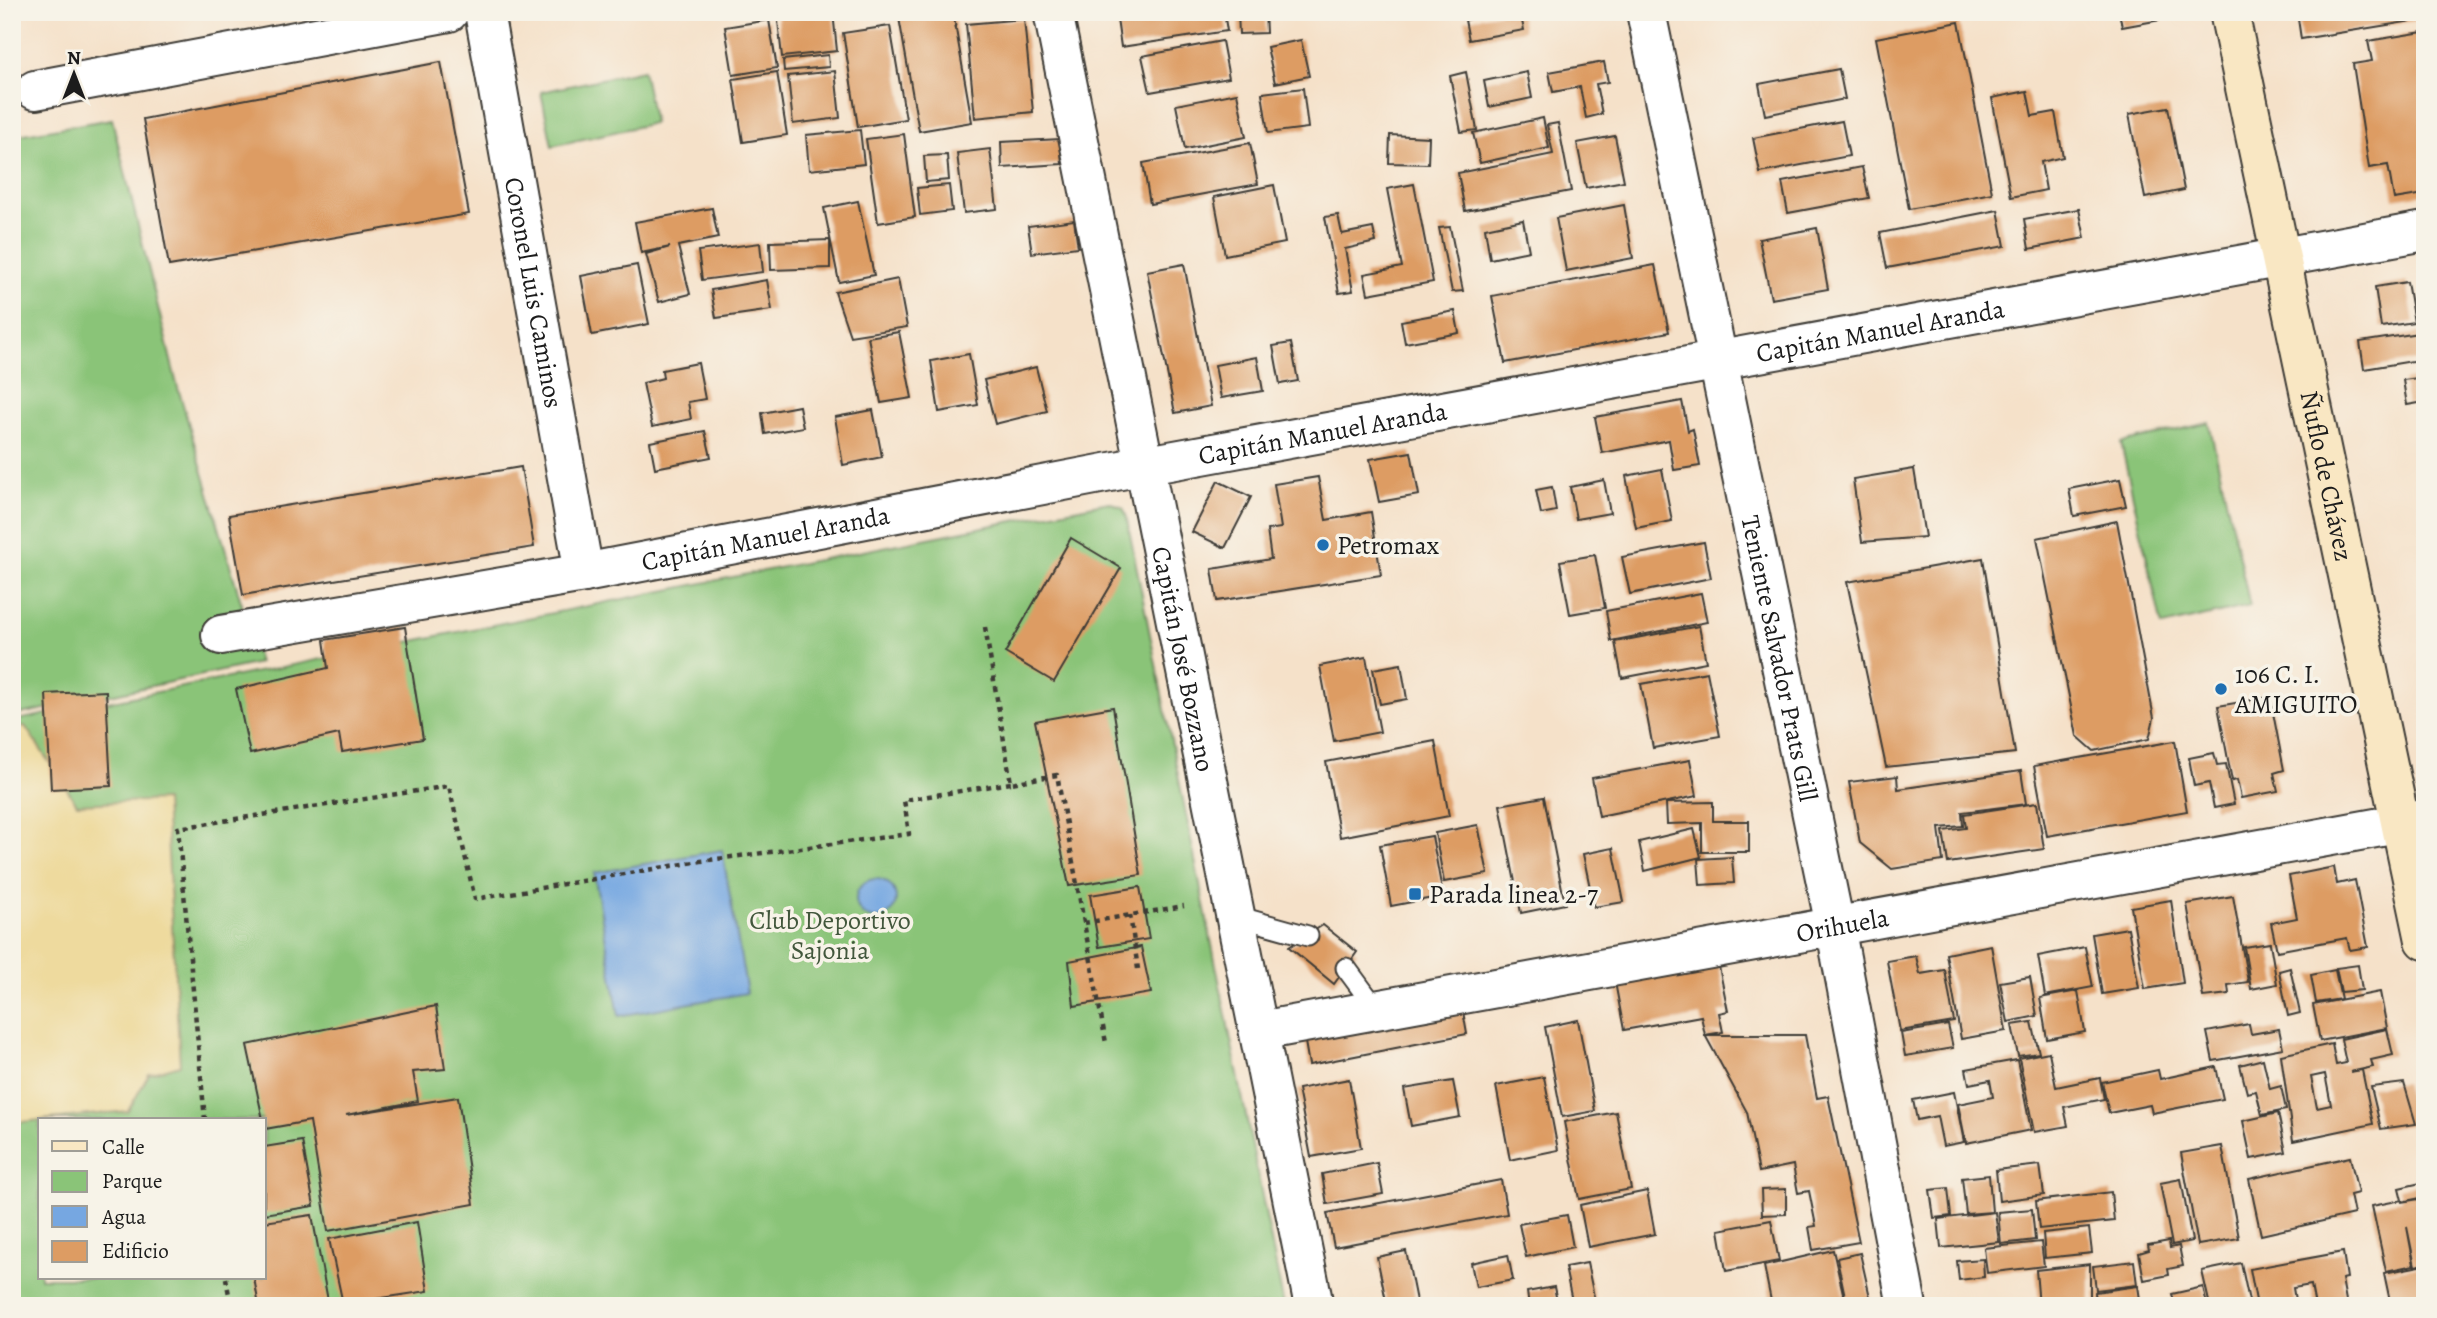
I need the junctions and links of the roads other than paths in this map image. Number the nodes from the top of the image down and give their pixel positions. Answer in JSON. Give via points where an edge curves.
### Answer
{"nodes":[{"id":1,"x":449,"y":12,"type":"edge"},
{"id":2,"x":484,"y":12,"type":"edge"},
{"id":3,"x":1053,"y":12,"type":"edge"},
{"id":4,"x":1646,"y":12,"type":"edge"},
{"id":5,"x":2229,"y":12,"type":"edge"},
{"id":6,"x":35,"y":90,"type":"dead end"},
{"id":7,"x":2425,"y":231,"type":"edge"},
{"id":8,"x":2279,"y":258,"type":"junction"},
{"id":9,"x":1716,"y":361,"type":"junction"},
{"id":10,"x":1142,"y":466,"type":"junction"},
{"id":11,"x":584,"y":573,"type":"junction"},
{"id":12,"x":221,"y":635,"type":"dead end"},
{"id":13,"x":2413,"y":821,"type":"edge"},
{"id":14,"x":1236,"y":916,"type":"junction"},
{"id":15,"x":1835,"y":926,"type":"junction"},
{"id":16,"x":1308,"y":936,"type":"dead end"},
{"id":17,"x":2425,"y":940,"type":"edge"},
{"id":18,"x":1346,"y":968,"type":"dead end"},
{"id":19,"x":1377,"y":1010,"type":"junction"},
{"id":20,"x":1260,"y":1031,"type":"junction"},
{"id":21,"x":1314,"y":1306,"type":"edge"},
{"id":22,"x":1908,"y":1306,"type":"edge"}],
"edges":[{"from":1,"to":6,"type":"street"},
{"from":2,"to":11,"type":"street","name":"Coronel Luis Caminos"},
{"from":3,"to":10,"type":"street","name":"Capitán José Bozzano"},
{"from":4,"to":9,"type":"street","name":"Teniente Salvador Prats Gill"},
{"from":5,"to":8,"type":"street","name":"Ñuflo de Chávez"},
{"from":7,"to":8,"type":"street","name":"Capitán Manuel Aranda"},
{"from":8,"to":9,"type":"street","name":"Capitán Manuel Aranda"},
{"from":8,"to":13,"type":"street","name":"Ñuflo de Chávez"},
{"from":9,"to":10,"type":"street","name":"Capitán Manuel Aranda"},
{"from":9,"to":15,"type":"street","name":"Teniente Salvador Prats Gill"},
{"from":10,"to":11,"type":"street","name":"Capitán Manuel Aranda"},
{"from":10,"to":14,"type":"street","name":"Capitán José Bozzano"},
{"from":11,"to":12,"type":"street","name":"Capitán Manuel Aranda"},
{"from":13,"to":15,"type":"street","name":"Orihuela"},
{"from":13,"to":17,"type":"street","name":"Ñuflo de Chávez"},
{"from":14,"to":16,"type":"lane"},
{"from":14,"to":20,"type":"street","name":"Capitán José Bozzano"},
{"from":15,"to":19,"type":"street","name":"Orihuela"},
{"from":15,"to":22,"type":"street","name":"Teniente Salvador Prats Gill"},
{"from":18,"to":19,"type":"lane"},
{"from":19,"to":20,"type":"street","name":"Orihuela"},
{"from":20,"to":21,"type":"street","name":"Capitán José Bozzano"}]}
